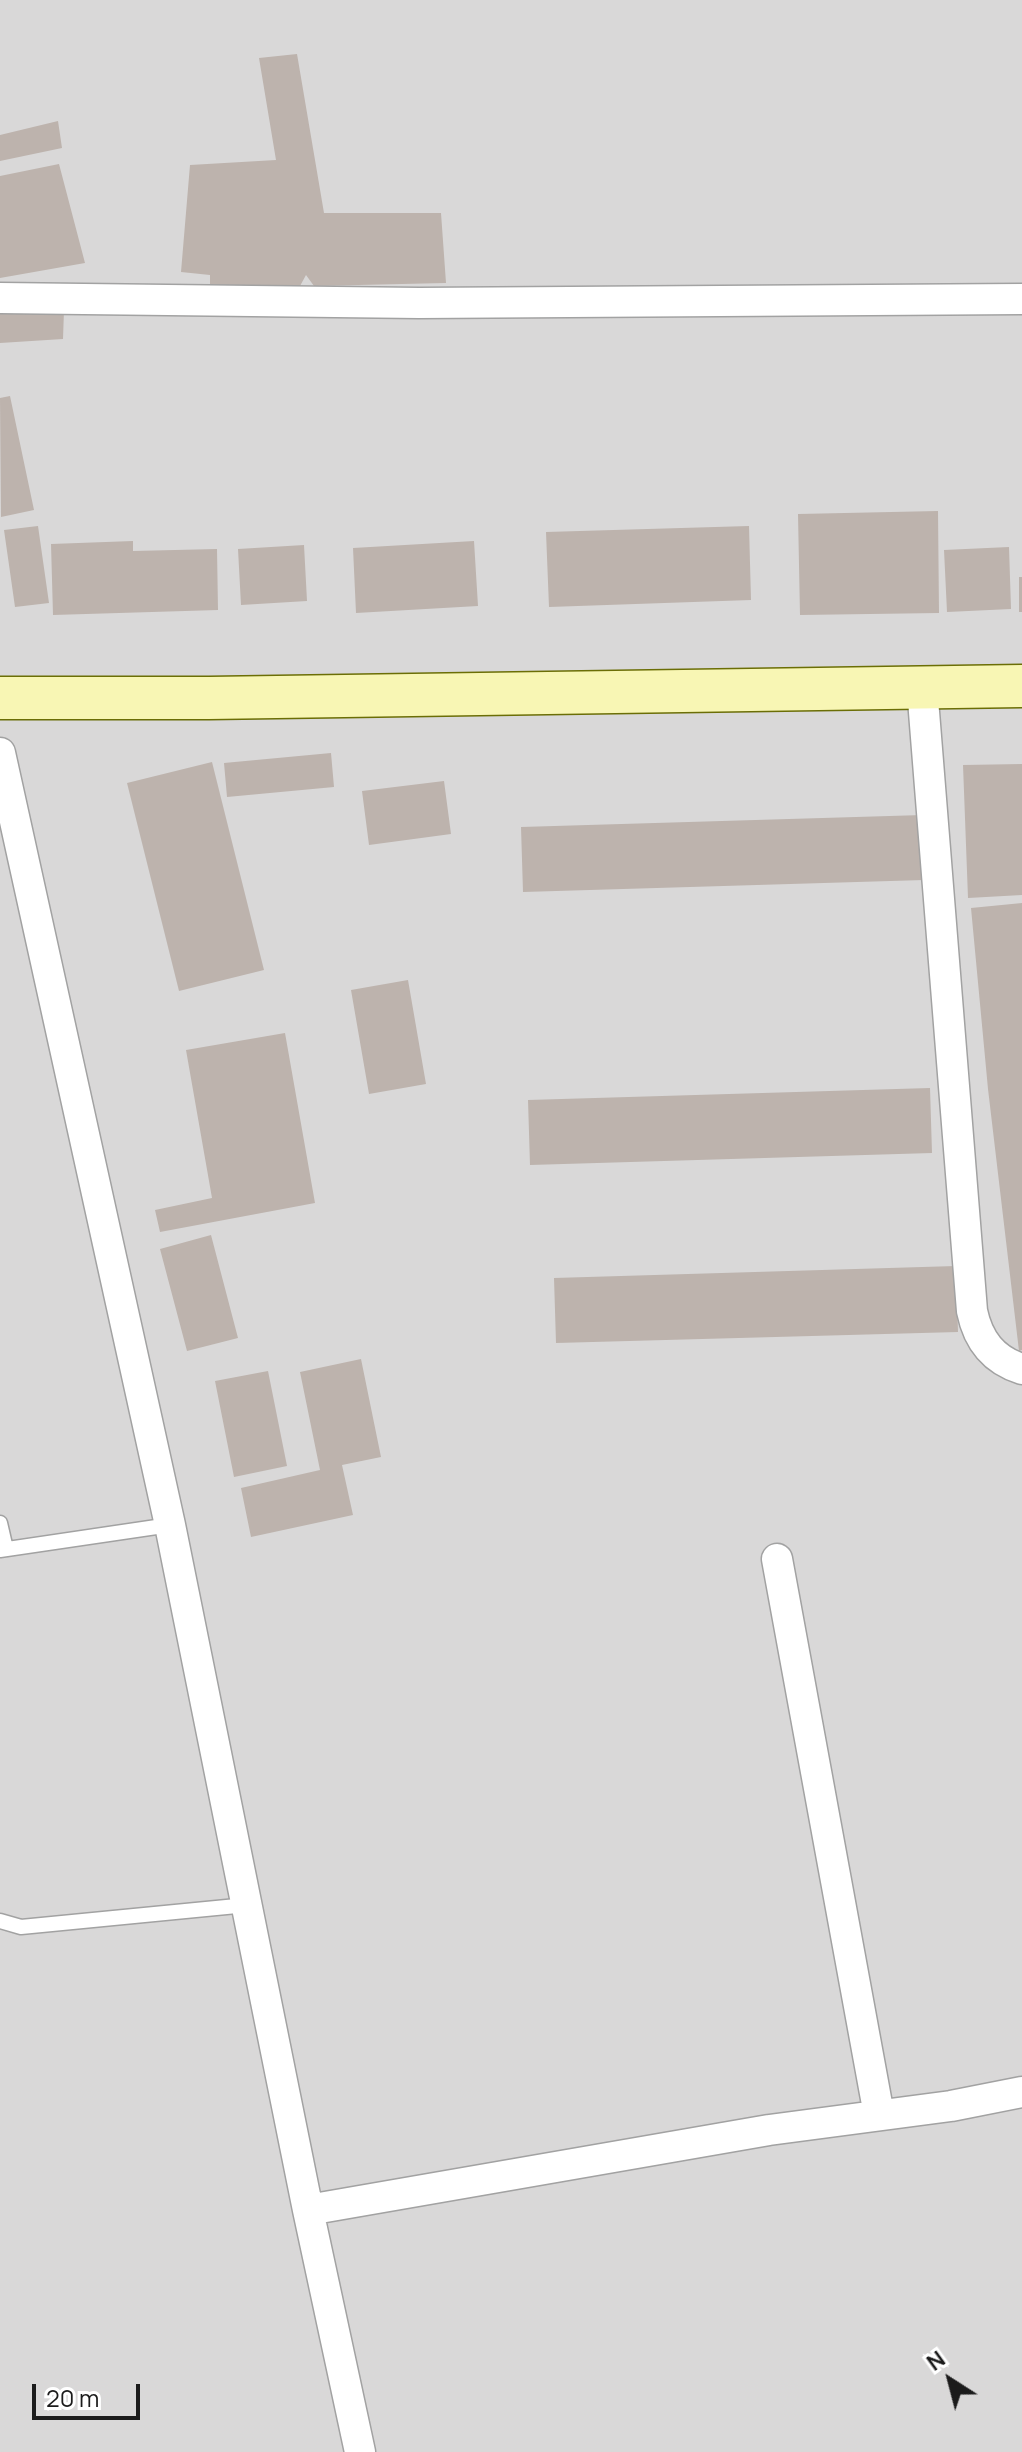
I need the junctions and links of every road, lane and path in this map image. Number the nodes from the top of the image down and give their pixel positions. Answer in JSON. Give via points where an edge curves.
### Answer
{"nodes":[{"id":1,"x":0,"y":298,"type":"edge"},
{"id":2,"x":1022,"y":299,"type":"edge"},
{"id":3,"x":1022,"y":686,"type":"edge"},
{"id":4,"x":922,"y":687,"type":"junction"},
{"id":5,"x":0,"y":698,"type":"edge"},
{"id":6,"x":0,"y":753,"type":"edge"},
{"id":7,"x":1022,"y":1369,"type":"edge"},
{"id":8,"x":0,"y":1523,"type":"edge"},
{"id":9,"x":170,"y":1525,"type":"junction"},
{"id":10,"x":3,"y":1549,"type":"edge"},
{"id":11,"x":777,"y":1559,"type":"dead end"},
{"id":12,"x":247,"y":1905,"type":"junction"},
{"id":13,"x":0,"y":1921,"type":"edge"},
{"id":14,"x":1022,"y":2092,"type":"edge"},
{"id":15,"x":879,"y":2115,"type":"junction"},
{"id":16,"x":308,"y":2210,"type":"junction"},
{"id":17,"x":360,"y":2452,"type":"edge"}],
"edges":[{"from":1,"to":2,"type":"street","via":[[419,303]]},
{"from":3,"to":4,"type":"street"},
{"from":4,"to":5,"type":"street"},
{"from":4,"to":7,"type":"street","via":[[972,1311],[983,1343],[1006,1364]]},
{"from":6,"to":9,"type":"street"},
{"from":8,"to":10,"type":"lane"},
{"from":9,"to":10,"type":"lane"},
{"from":9,"to":12,"type":"street"},
{"from":11,"to":15,"type":"street"},
{"from":12,"to":13,"type":"lane","via":[[21,1927]]},
{"from":12,"to":16,"type":"street"},
{"from":14,"to":15,"type":"street"},
{"from":15,"to":16,"type":"street"},
{"from":16,"to":17,"type":"street"}]}
